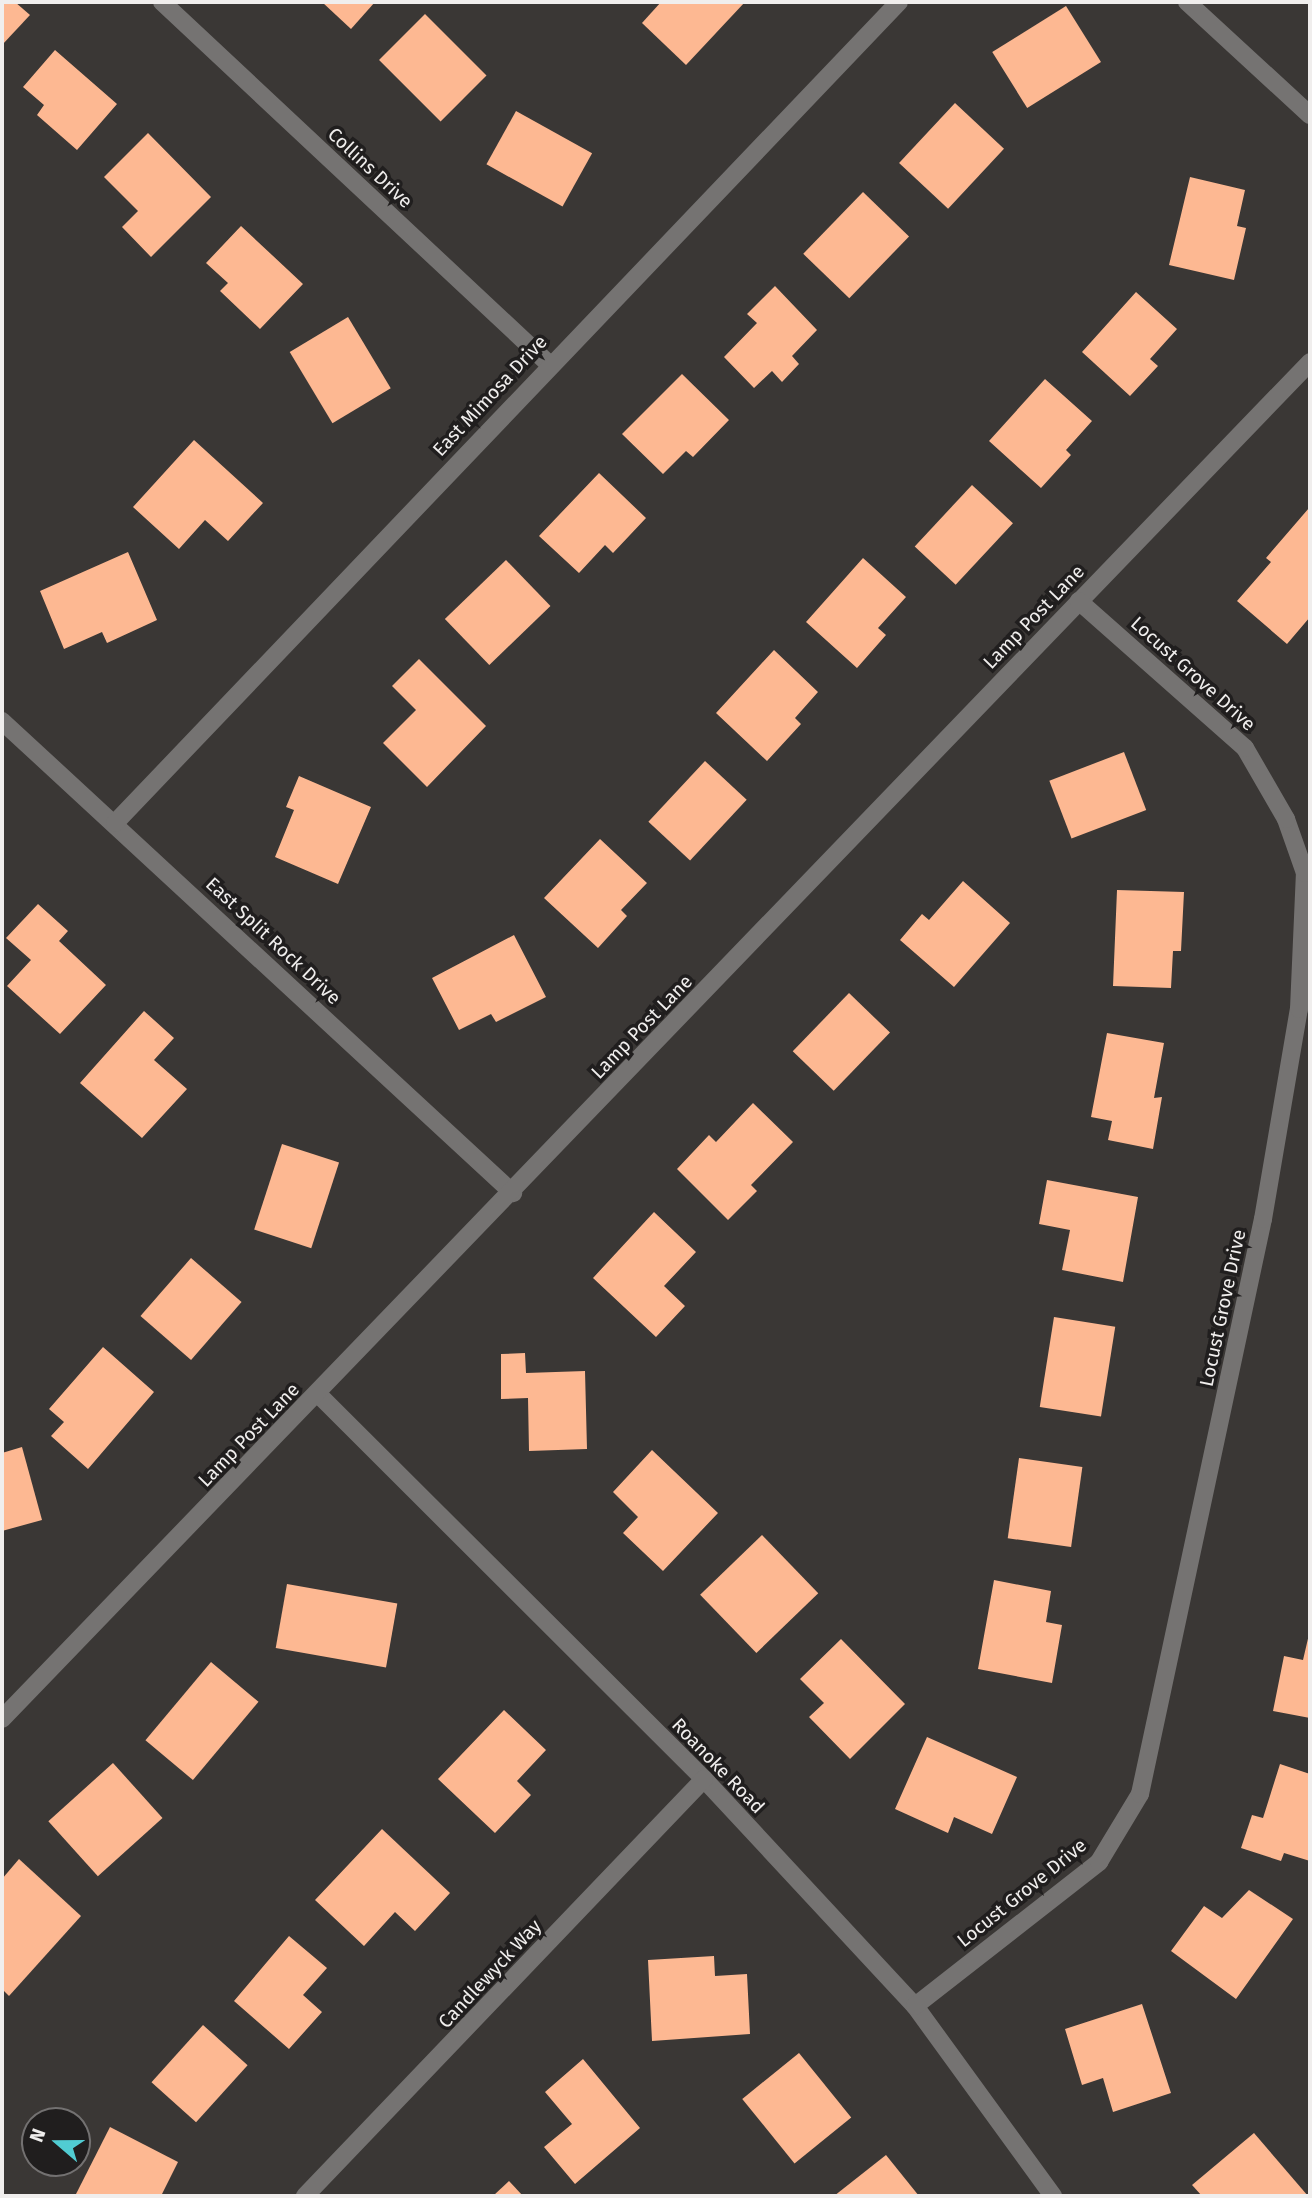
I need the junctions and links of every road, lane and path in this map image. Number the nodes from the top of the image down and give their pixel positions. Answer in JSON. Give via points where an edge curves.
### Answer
{"nodes":[{"id":1,"x":162,"y":2,"type":"edge"},
{"id":2,"x":899,"y":2,"type":"edge"},
{"id":3,"x":1188,"y":2,"type":"edge"},
{"id":4,"x":1310,"y":115,"type":"edge"},
{"id":5,"x":1310,"y":362,"type":"edge"},
{"id":6,"x":549,"y":364,"type":"junction"},
{"id":7,"x":1079,"y":601,"type":"junction"},
{"id":8,"x":2,"y":721,"type":"edge"},
{"id":9,"x":115,"y":823,"type":"junction"},
{"id":10,"x":513,"y":1193,"type":"junction"},
{"id":11,"x":318,"y":1394,"type":"junction"},
{"id":12,"x":4,"y":1712,"type":"edge"},
{"id":13,"x":704,"y":1779,"type":"junction"},
{"id":14,"x":915,"y":2006,"type":"junction"},
{"id":15,"x":305,"y":2196,"type":"edge"},
{"id":16,"x":1053,"y":2196,"type":"edge"}],
"edges":[{"from":1,"to":6,"type":"street","name":"Collins Drive"},
{"from":2,"to":6,"type":"street","name":"East Mimosa Drive"},
{"from":3,"to":4,"type":"street"},
{"from":5,"to":7,"type":"street","name":"Lamp Post Lane"},
{"from":6,"to":9,"type":"street","name":"East Mimosa Drive"},
{"from":7,"to":10,"type":"street","name":"Lamp Post Lane"},
{"from":7,"to":14,"type":"street","name":"Locust Grove Drive","via":[[1245,748],[1286,819],[1305,873],[1299,1009],[1263,1219],[1140,1794],[1099,1861]]},
{"from":8,"to":9,"type":"street","name":"East Split Rock Drive"},
{"from":9,"to":10,"type":"street","name":"East Split Rock Drive"},
{"from":10,"to":11,"type":"street","name":"Lamp Post Lane"},
{"from":11,"to":12,"type":"street","name":"Lamp Post Lane"},
{"from":11,"to":13,"type":"street","name":"Roanoke Road"},
{"from":13,"to":14,"type":"street","name":"Roanoke Road"},
{"from":13,"to":15,"type":"street","name":"Candlewyck Way"},
{"from":14,"to":16,"type":"street","name":"Roanoke Road"}]}
